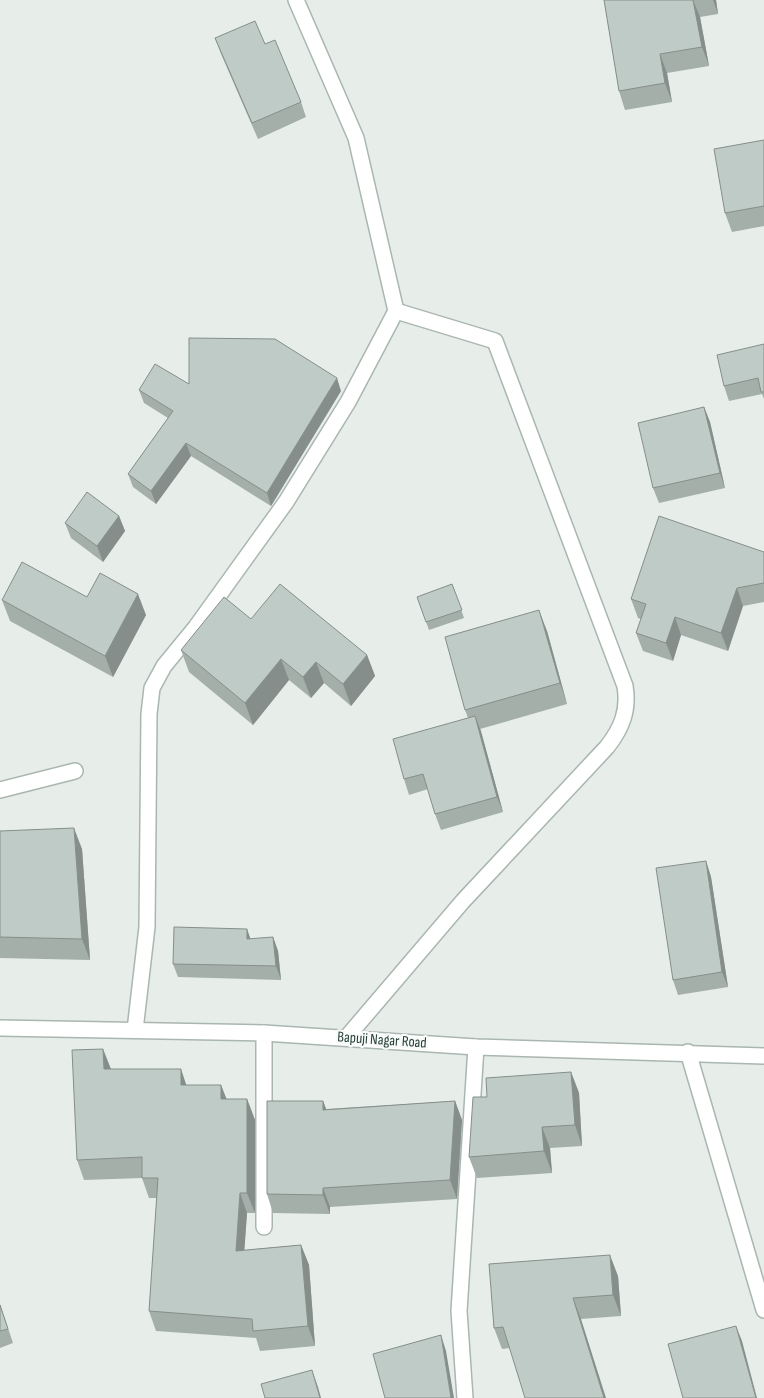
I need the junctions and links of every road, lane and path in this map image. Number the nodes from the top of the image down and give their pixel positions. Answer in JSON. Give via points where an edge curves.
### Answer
{"nodes":[{"id":1,"x":296,"y":0,"type":"edge"},
{"id":2,"x":396,"y":311,"type":"junction"},
{"id":3,"x":75,"y":771,"type":"dead end"},
{"id":4,"x":0,"y":790,"type":"edge"},
{"id":5,"x":0,"y":1028,"type":"edge"},
{"id":6,"x":135,"y":1030,"type":"junction"},
{"id":7,"x":264,"y":1033,"type":"junction"},
{"id":8,"x":347,"y":1037,"type":"junction"},
{"id":9,"x":476,"y":1047,"type":"junction"},
{"id":10,"x":688,"y":1052,"type":"junction"},
{"id":11,"x":764,"y":1056,"type":"edge"},
{"id":12,"x":264,"y":1227,"type":"dead end"},
{"id":13,"x":764,"y":1310,"type":"edge"},
{"id":14,"x":465,"y":1398,"type":"edge"}],
"edges":[{"from":1,"to":2,"type":"street","via":[[356,138]]},
{"from":2,"to":6,"type":"street","via":[[348,402],[286,502],[164,666],[152,688],[147,927]]},
{"from":2,"to":8,"type":"street","via":[[494,341],[625,686],[627,705],[621,725],[607,747],[463,901]]},
{"from":3,"to":4,"type":"street"},
{"from":5,"to":6,"type":"street","name":"Bapuji Nagar Road"},
{"from":6,"to":7,"type":"street","name":"Bapuji Nagar Road"},
{"from":7,"to":8,"type":"street","name":"Bapuji Nagar Road"},
{"from":7,"to":12,"type":"street"},
{"from":8,"to":9,"type":"street","name":"Bapuji Nagar Road"},
{"from":9,"to":10,"type":"street","name":"Bapuji Nagar Road"},
{"from":9,"to":14,"type":"street","via":[[460,1310]]},
{"from":10,"to":11,"type":"street","name":"Bapuji Nagar Road"},
{"from":10,"to":13,"type":"street"}]}
